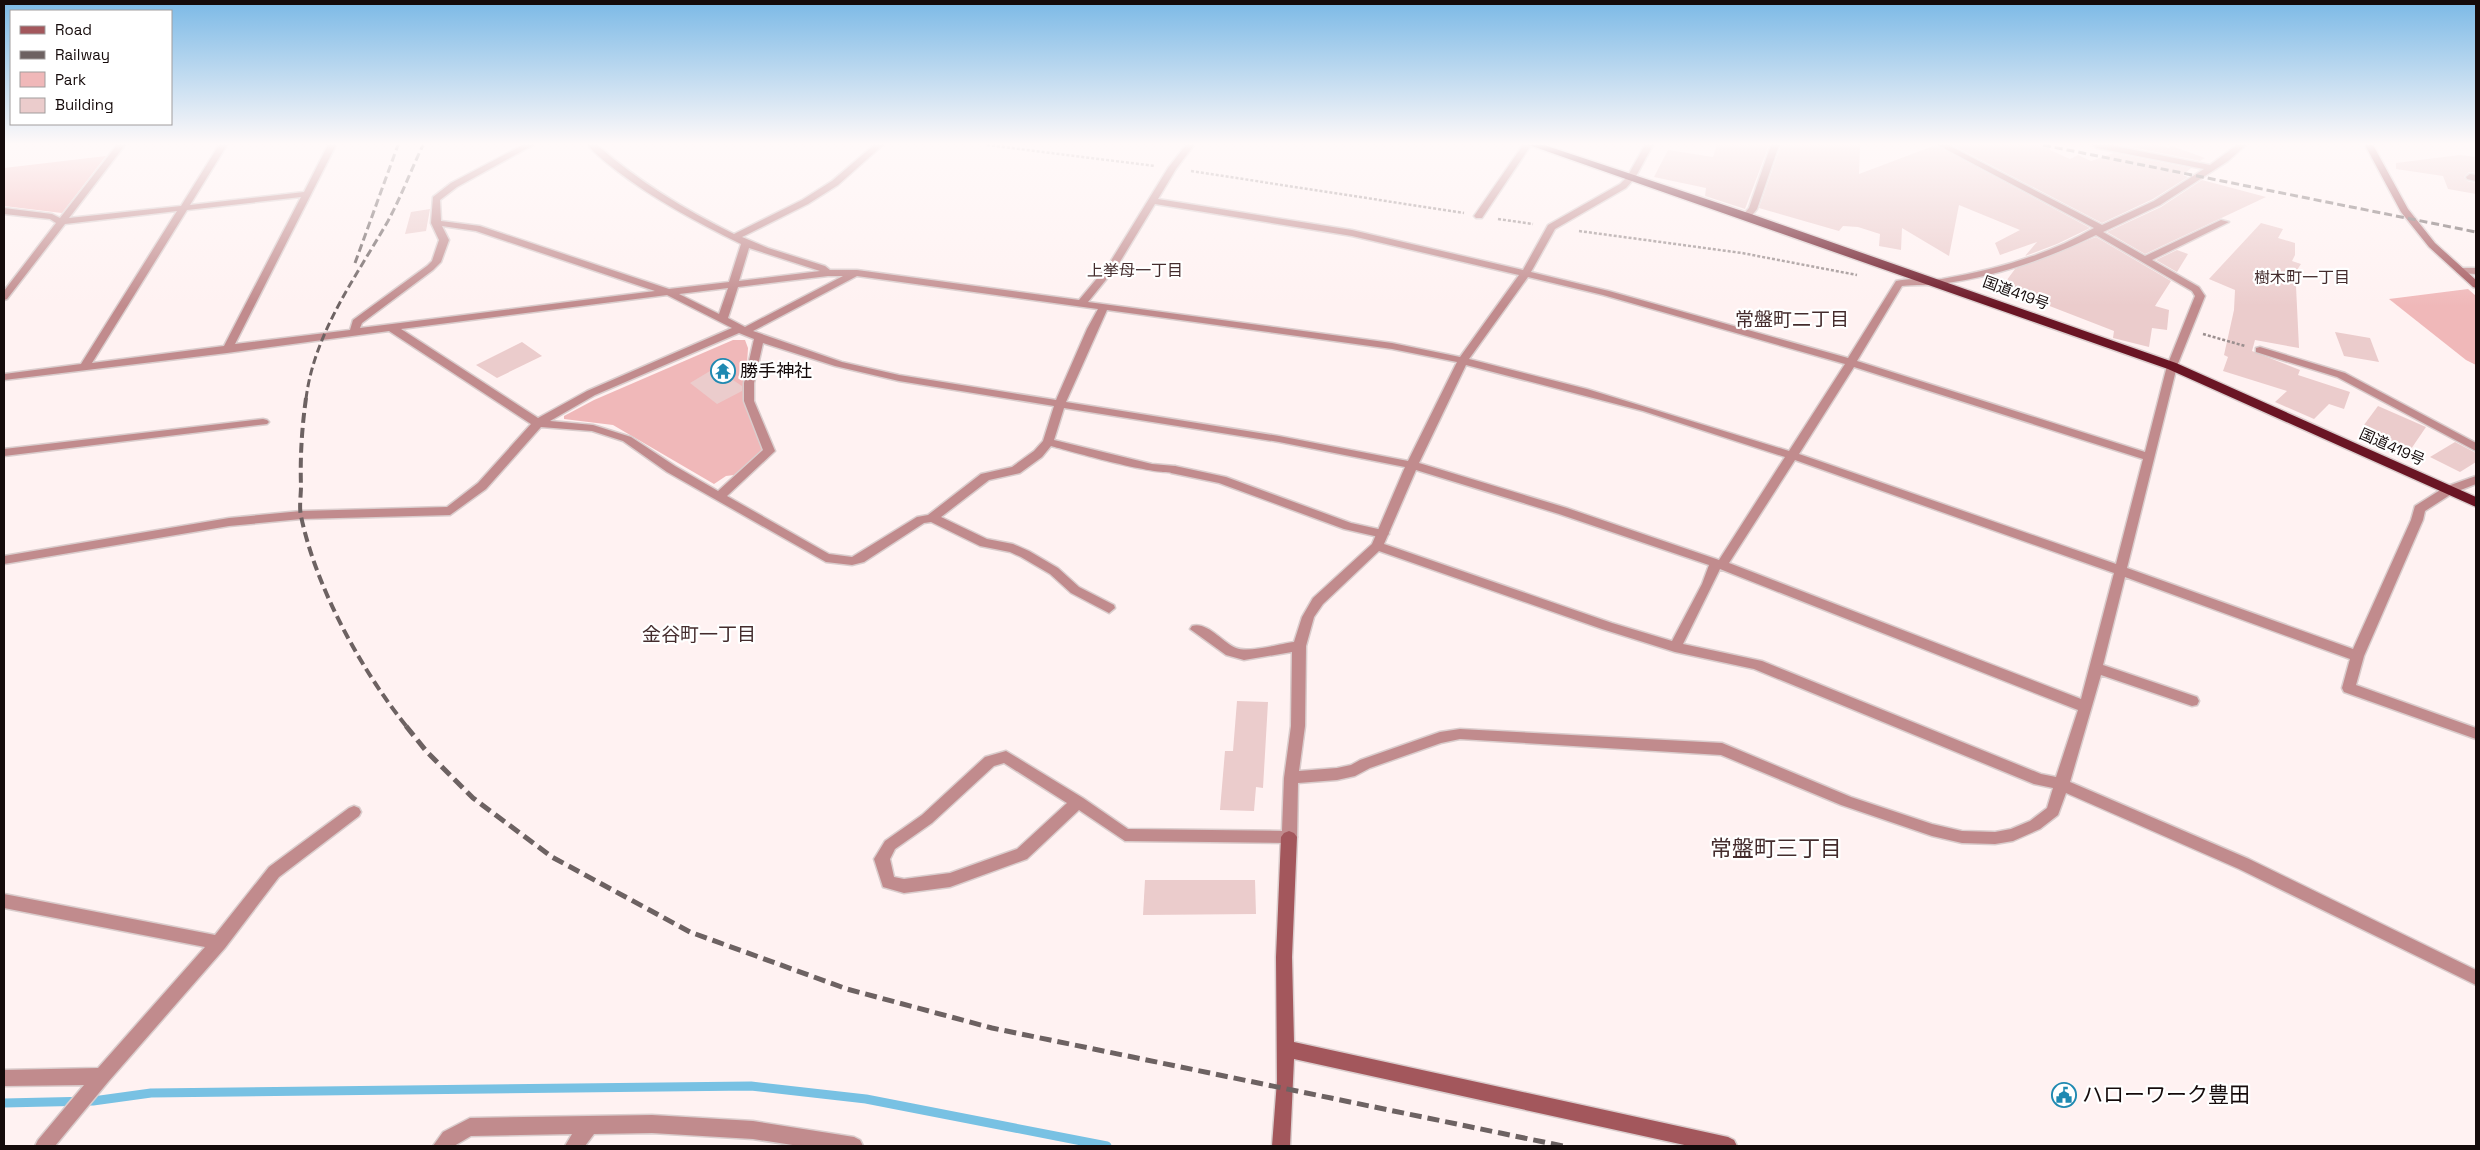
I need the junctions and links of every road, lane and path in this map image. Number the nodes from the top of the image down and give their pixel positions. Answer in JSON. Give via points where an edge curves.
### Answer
{"nodes":[{"id":1,"x":79,"y":199,"type":"edge"},
{"id":2,"x":188,"y":199,"type":"edge"},
{"id":3,"x":265,"y":199,"type":"edge"},
{"id":4,"x":304,"y":199,"type":"edge"},
{"id":5,"x":436,"y":199,"type":"edge"},
{"id":6,"x":664,"y":199,"type":"edge"},
{"id":7,"x":810,"y":199,"type":"edge"},
{"id":8,"x":1368,"y":199,"type":"edge"},
{"id":9,"x":1491,"y":199,"type":"edge"},
{"id":10,"x":1601,"y":199,"type":"edge"},
{"id":11,"x":1694,"y":199,"type":"edge"},
{"id":12,"x":1755,"y":199,"type":"edge"},
{"id":13,"x":2042,"y":199,"type":"edge"},
{"id":14,"x":2164,"y":199,"type":"edge"},
{"id":15,"x":2398,"y":199,"type":"edge"},
{"id":16,"x":1154,"y":201,"type":"joint"},
{"id":17,"x":182,"y":208,"type":"junction"},
{"id":18,"x":4,"y":211,"type":"edge"},
{"id":19,"x":1479,"y":216,"type":"junction"},
{"id":20,"x":1747,"y":216,"type":"junction"},
{"id":21,"x":61,"y":222,"type":"junction"},
{"id":22,"x":2224,"y":222,"type":"dead end"},
{"id":23,"x":436,"y":223,"type":"junction"},
{"id":24,"x":1551,"y":227,"type":"junction"},
{"id":25,"x":2098,"y":229,"type":"junction"},
{"id":26,"x":735,"y":236,"type":"junction"},
{"id":27,"x":746,"y":243,"type":"junction"},
{"id":28,"x":2144,"y":260,"type":"junction"},
{"id":29,"x":2461,"y":271,"type":"junction"},
{"id":30,"x":2476,"y":271,"type":"edge"},
{"id":31,"x":828,"y":273,"type":"junction"},
{"id":32,"x":857,"y":273,"type":"junction"},
{"id":33,"x":1526,"y":273,"type":"junction"},
{"id":34,"x":1864,"y":276,"type":"dead end"},
{"id":35,"x":1938,"y":282,"type":"junction"},
{"id":36,"x":734,"y":284,"type":"junction"},
{"id":37,"x":2476,"y":285,"type":"edge"},
{"id":38,"x":668,"y":292,"type":"junction"},
{"id":39,"x":4,"y":297,"type":"edge"},
{"id":40,"x":1082,"y":303,"type":"junction"},
{"id":41,"x":1104,"y":307,"type":"junction"},
{"id":42,"x":723,"y":319,"type":"junction"},
{"id":43,"x":392,"y":328,"type":"junction"},
{"id":44,"x":741,"y":330,"type":"junction"},
{"id":45,"x":2186,"y":330,"type":"junction"},
{"id":46,"x":354,"y":333,"type":"junction"},
{"id":47,"x":759,"y":338,"type":"junction"},
{"id":48,"x":227,"y":350,"type":"junction"},
{"id":49,"x":2260,"y":350,"type":"joint"},
{"id":50,"x":1464,"y":359,"type":"junction"},
{"id":51,"x":1853,"y":363,"type":"junction"},
{"id":52,"x":2172,"y":366,"type":"junction"},
{"id":53,"x":84,"y":367,"type":"junction"},
{"id":54,"x":4,"y":377,"type":"edge"},
{"id":55,"x":1060,"y":403,"type":"junction"},
{"id":56,"x":263,"y":422,"type":"dead end"},
{"id":57,"x":538,"y":424,"type":"junction"},
{"id":58,"x":1048,"y":442,"type":"junction"},
{"id":59,"x":2476,"y":448,"type":"edge"},
{"id":60,"x":4,"y":453,"type":"edge"},
{"id":61,"x":1791,"y":455,"type":"junction"},
{"id":62,"x":2148,"y":457,"type":"junction"},
{"id":63,"x":1412,"y":465,"type":"junction"},
{"id":64,"x":2476,"y":480,"type":"edge"},
{"id":65,"x":2449,"y":490,"type":"junction"},
{"id":66,"x":720,"y":496,"type":"junction"},
{"id":67,"x":2476,"y":502,"type":"edge"},
{"id":68,"x":932,"y":518,"type":"junction"},
{"id":69,"x":1380,"y":540,"type":"junction"},
{"id":70,"x":4,"y":560,"type":"edge"},
{"id":71,"x":1719,"y":564,"type":"junction"},
{"id":72,"x":2120,"y":570,"type":"junction"},
{"id":73,"x":1109,"y":608,"type":"dead end"},
{"id":74,"x":1197,"y":629,"type":"dead end"},
{"id":75,"x":1299,"y":646,"type":"junction"},
{"id":76,"x":1675,"y":647,"type":"junction"},
{"id":77,"x":2357,"y":656,"type":"junction"},
{"id":78,"x":2096,"y":668,"type":"junction"},
{"id":79,"x":2192,"y":701,"type":"dead end"},
{"id":80,"x":2086,"y":707,"type":"junction"},
{"id":81,"x":2476,"y":734,"type":"edge"},
{"id":82,"x":1291,"y":778,"type":"junction"},
{"id":83,"x":2060,"y":784,"type":"junction"},
{"id":84,"x":1078,"y":802,"type":"junction"},
{"id":85,"x":354,"y":812,"type":"dead end"},
{"id":86,"x":1290,"y":837,"type":"junction"},
{"id":87,"x":4,"y":901,"type":"edge"},
{"id":88,"x":219,"y":943,"type":"junction"},
{"id":89,"x":2476,"y":978,"type":"edge"},
{"id":90,"x":1287,"y":1050,"type":"junction"},
{"id":91,"x":4,"y":1078,"type":"edge"},
{"id":92,"x":101,"y":1078,"type":"junction"},
{"id":93,"x":590,"y":1125,"type":"junction"},
{"id":94,"x":44,"y":1146,"type":"edge"},
{"id":95,"x":442,"y":1146,"type":"edge"},
{"id":96,"x":574,"y":1146,"type":"edge"},
{"id":97,"x":854,"y":1146,"type":"edge"},
{"id":98,"x":1281,"y":1146,"type":"edge"},
{"id":99,"x":1728,"y":1146,"type":"edge"}],
"edges":[{"from":1,"to":21,"type":"street"},
{"from":2,"to":17,"type":"street"},
{"from":3,"to":17,"type":"street"},
{"from":4,"to":48,"type":"street"},
{"from":5,"to":23,"type":"street"},
{"from":6,"to":26,"type":"street"},
{"from":7,"to":26,"type":"street"},
{"from":8,"to":19,"type":"path"},
{"from":9,"to":19,"type":"street"},
{"from":10,"to":24,"type":"street"},
{"from":11,"to":20,"type":"highway","name":"国道419号"},
{"from":12,"to":20,"type":"street"},
{"from":13,"to":25,"type":"street"},
{"from":14,"to":25,"type":"street"},
{"from":15,"to":29,"type":"street","via":[[2432,245]]},
{"from":16,"to":33,"type":"street","via":[[1352,233]]},
{"from":16,"to":40,"type":"street","via":[[1113,265]]},
{"from":17,"to":21,"type":"street"},
{"from":17,"to":53,"type":"street"},
{"from":18,"to":21,"type":"street","via":[[52,217]]},
{"from":19,"to":24,"type":"path"},
{"from":20,"to":35,"type":"highway","name":"国道419号"},
{"from":21,"to":39,"type":"street"},
{"from":22,"to":28,"type":"street"},
{"from":23,"to":38,"type":"street","via":[[477,228]]},
{"from":23,"to":46,"type":"street","via":[[444,240],[436,262],[358,322]]},
{"from":24,"to":33,"type":"street"},
{"from":24,"to":34,"type":"path","via":[[1742,253]]},
{"from":25,"to":28,"type":"street"},
{"from":25,"to":35,"type":"street","via":[[2046,255],[1986,274]]},
{"from":26,"to":27,"type":"street"},
{"from":27,"to":31,"type":"street","via":[[822,268]]},
{"from":27,"to":36,"type":"street"},
{"from":28,"to":45,"type":"street","via":[[2196,289],[2200,296]]},
{"from":29,"to":30,"type":"street"},
{"from":29,"to":37,"type":"street"},
{"from":31,"to":32,"type":"street"},
{"from":31,"to":36,"type":"street"},
{"from":32,"to":40,"type":"street"},
{"from":32,"to":44,"type":"street"},
{"from":33,"to":50,"type":"street"},
{"from":33,"to":51,"type":"street"},
{"from":35,"to":51,"type":"street","via":[[1899,283]]},
{"from":35,"to":52,"type":"highway","name":"国道419号"},
{"from":36,"to":38,"type":"street"},
{"from":36,"to":42,"type":"street"},
{"from":38,"to":42,"type":"street"},
{"from":38,"to":43,"type":"street"},
{"from":40,"to":41,"type":"street"},
{"from":41,"to":50,"type":"street","via":[[1392,346]]},
{"from":41,"to":55,"type":"street"},
{"from":42,"to":44,"type":"street"},
{"from":43,"to":46,"type":"street"},
{"from":43,"to":57,"type":"street"},
{"from":44,"to":47,"type":"street"},
{"from":44,"to":57,"type":"street","via":[[586,396]]},
{"from":45,"to":49,"type":"path"},
{"from":45,"to":52,"type":"street"},
{"from":46,"to":48,"type":"street"},
{"from":47,"to":55,"type":"street","via":[[839,364],[899,378]]},
{"from":47,"to":66,"type":"street","via":[[749,383],[749,401],[769,451]]},
{"from":48,"to":53,"type":"street"},
{"from":49,"to":59,"type":"street","via":[[2340,375]]},
{"from":50,"to":61,"type":"street","via":[[1589,392]]},
{"from":50,"to":63,"type":"street"},
{"from":51,"to":61,"type":"street"},
{"from":51,"to":62,"type":"street"},
{"from":52,"to":62,"type":"street"},
{"from":52,"to":65,"type":"highway","name":"国道419号"},
{"from":53,"to":54,"type":"street"},
{"from":55,"to":58,"type":"street"},
{"from":55,"to":63,"type":"street","via":[[1279,439]]},
{"from":56,"to":60,"type":"street"},
{"from":57,"to":66,"type":"street","via":[[610,432]]},
{"from":57,"to":70,"type":"street","via":[[482,486],[450,511],[301,515],[229,522]]},
{"from":58,"to":68,"type":"street","via":[[1026,466],[985,477]]},
{"from":58,"to":69,"type":"street","via":[[1152,468],[1222,480]]},
{"from":61,"to":71,"type":"street"},
{"from":61,"to":72,"type":"street"},
{"from":62,"to":72,"type":"street"},
{"from":63,"to":69,"type":"street"},
{"from":63,"to":71,"type":"street","via":[[1563,511]]},
{"from":64,"to":65,"type":"street"},
{"from":65,"to":67,"type":"highway","name":"国道419号"},
{"from":65,"to":77,"type":"street","via":[[2419,509]]},
{"from":66,"to":68,"type":"street","via":[[832,560],[860,559],[922,520]]},
{"from":68,"to":73,"type":"street","via":[[984,543],[1013,548],[1025,554],[1054,571],[1075,590]]},
{"from":69,"to":75,"type":"street","via":[[1318,601],[1308,617]]},
{"from":69,"to":76,"type":"street","via":[[1607,626]]},
{"from":71,"to":76,"type":"street"},
{"from":71,"to":80,"type":"street"},
{"from":72,"to":77,"type":"street"},
{"from":72,"to":78,"type":"street"},
{"from":74,"to":75,"type":"street","via":[[1232,652],[1244,655]]},
{"from":75,"to":82,"type":"street","via":[[1298,726]]},
{"from":76,"to":83,"type":"street","via":[[1757,665],[2039,780]]},
{"from":77,"to":81,"type":"street","via":[[2349,688]]},
{"from":78,"to":79,"type":"street"},
{"from":78,"to":80,"type":"street"},
{"from":80,"to":83,"type":"street"},
{"from":82,"to":83,"type":"street","via":[[1355,770],[1440,738],[1460,734],[1722,749],[1846,801],[1932,830],[1995,838],[2013,835],[2035,825],[2053,811]]},
{"from":82,"to":86,"type":"street"},
{"from":83,"to":89,"type":"street","via":[[2244,864]]},
{"from":84,"to":84,"type":"street","via":[[1006,757],[990,761],[927,819],[890,845],[882,859],[888,882],[904,886],[950,880],[1022,854]]},
{"from":84,"to":86,"type":"street","via":[[1125,834]]},
{"from":85,"to":88,"type":"street","via":[[274,872]]},
{"from":86,"to":90,"type":"street","via":[[1284,973]]},
{"from":87,"to":88,"type":"street"},
{"from":88,"to":92,"type":"street"},
{"from":90,"to":98,"type":"street"},
{"from":90,"to":99,"type":"street"},
{"from":91,"to":92,"type":"street"},
{"from":92,"to":94,"type":"street"},
{"from":93,"to":95,"type":"street","via":[[470,1127],[449,1138]]},
{"from":93,"to":96,"type":"street"},
{"from":93,"to":97,"type":"street","via":[[652,1124],[753,1130]]}]}
